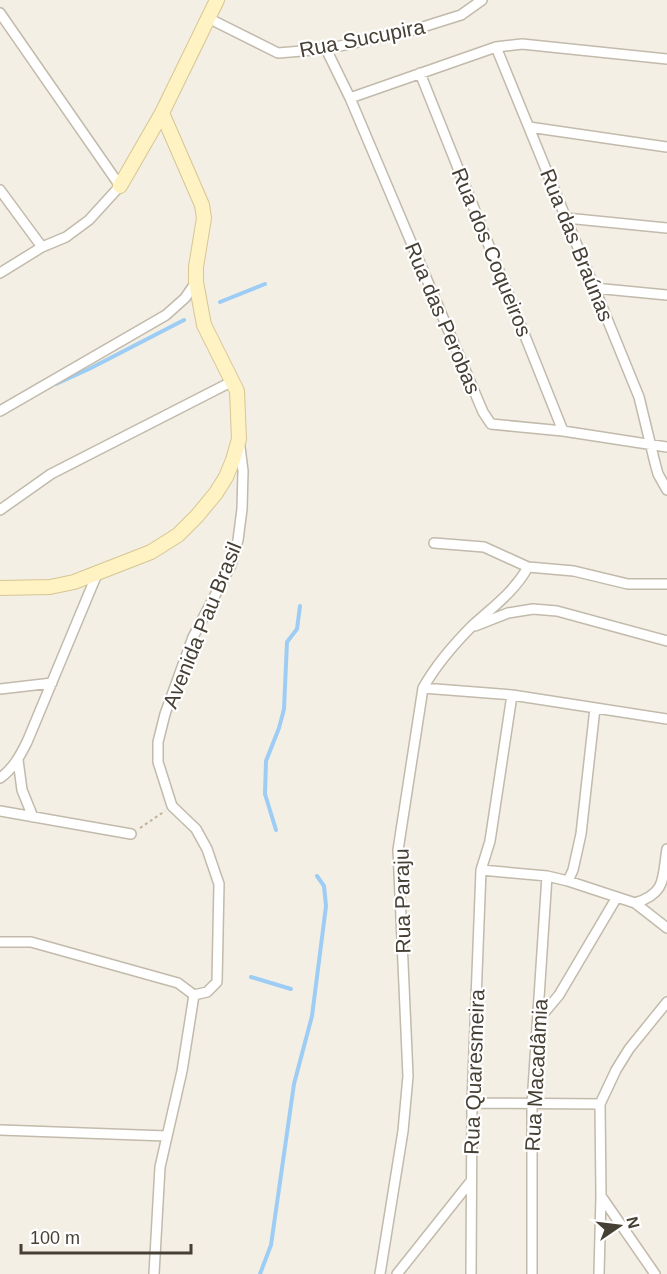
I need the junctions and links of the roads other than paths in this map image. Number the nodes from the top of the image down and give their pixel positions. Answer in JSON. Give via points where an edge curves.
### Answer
{"nodes":[{"id":1,"x":217,"y":0,"type":"edge"},
{"id":2,"x":482,"y":0,"type":"edge"},
{"id":3,"x":0,"y":13,"type":"edge"},
{"id":4,"x":208,"y":18,"type":"junction"},
{"id":5,"x":496,"y":47,"type":"junction"},
{"id":6,"x":326,"y":49,"type":"junction"},
{"id":7,"x":667,"y":59,"type":"edge"},
{"id":8,"x":420,"y":74,"type":"junction"},
{"id":9,"x":350,"y":98,"type":"junction"},
{"id":10,"x":162,"y":113,"type":"junction"},
{"id":11,"x":529,"y":128,"type":"junction"},
{"id":12,"x":667,"y":147,"type":"edge"},
{"id":13,"x":120,"y":186,"type":"junction"},
{"id":14,"x":0,"y":190,"type":"edge"},
{"id":15,"x":566,"y":218,"type":"junction"},
{"id":16,"x":667,"y":228,"type":"edge"},
{"id":17,"x":42,"y":247,"type":"junction"},
{"id":18,"x":0,"y":273,"type":"edge"},
{"id":19,"x":196,"y":282,"type":"junction"},
{"id":20,"x":594,"y":288,"type":"junction"},
{"id":21,"x":667,"y":295,"type":"edge"},
{"id":22,"x":231,"y":382,"type":"junction"},
{"id":23,"x":0,"y":411,"type":"edge"},
{"id":24,"x":563,"y":431,"type":"junction"},
{"id":25,"x":239,"y":439,"type":"junction"},
{"id":26,"x":651,"y":444,"type":"junction"},
{"id":27,"x":667,"y":447,"type":"edge"},
{"id":28,"x":667,"y":490,"type":"edge"},
{"id":29,"x":0,"y":510,"type":"edge"},
{"id":30,"x":434,"y":543,"type":"dead end"},
{"id":31,"x":528,"y":567,"type":"junction"},
{"id":32,"x":97,"y":574,"type":"junction"},
{"id":33,"x":667,"y":584,"type":"edge"},
{"id":34,"x":0,"y":588,"type":"edge"},
{"id":35,"x":470,"y":628,"type":"junction"},
{"id":36,"x":667,"y":641,"type":"edge"},
{"id":37,"x":52,"y":683,"type":"junction"},
{"id":38,"x":423,"y":688,"type":"junction"},
{"id":39,"x":0,"y":689,"type":"edge"},
{"id":40,"x":512,"y":695,"type":"junction"},
{"id":41,"x":595,"y":708,"type":"junction"},
{"id":42,"x":667,"y":719,"type":"edge"},
{"id":43,"x":18,"y":760,"type":"junction"},
{"id":44,"x":0,"y":778,"type":"edge"},
{"id":45,"x":0,"y":811,"type":"edge"},
{"id":46,"x":33,"y":817,"type":"junction"},
{"id":47,"x":132,"y":834,"type":"road end"},
{"id":48,"x":667,"y":849,"type":"edge"},
{"id":49,"x":481,"y":870,"type":"junction"},
{"id":50,"x":547,"y":876,"type":"junction"},
{"id":51,"x":568,"y":881,"type":"junction"},
{"id":52,"x":617,"y":897,"type":"junction"},
{"id":53,"x":636,"y":903,"type":"junction"},
{"id":54,"x":667,"y":928,"type":"edge"},
{"id":55,"x":0,"y":942,"type":"edge"},
{"id":56,"x":194,"y":995,"type":"junction"},
{"id":57,"x":667,"y":1002,"type":"edge"},
{"id":58,"x":538,"y":1020,"type":"junction"},
{"id":59,"x":472,"y":1103,"type":"junction"},
{"id":60,"x":532,"y":1104,"type":"junction"},
{"id":61,"x":600,"y":1104,"type":"junction"},
{"id":62,"x":0,"y":1130,"type":"edge"},
{"id":63,"x":167,"y":1136,"type":"junction"},
{"id":64,"x":471,"y":1182,"type":"junction"},
{"id":65,"x":602,"y":1196,"type":"junction"},
{"id":66,"x":154,"y":1274,"type":"edge"},
{"id":67,"x":380,"y":1274,"type":"edge"},
{"id":68,"x":397,"y":1274,"type":"edge"},
{"id":69,"x":471,"y":1274,"type":"edge"},
{"id":70,"x":531,"y":1274,"type":"edge"},
{"id":71,"x":599,"y":1274,"type":"edge"},
{"id":72,"x":655,"y":1274,"type":"edge"}],
"edges":[{"from":1,"to":4,"type":"street"},
{"from":2,"to":6,"type":"street","name":"Rua Sucupira","via":[[461,15],[410,31]]},
{"from":3,"to":13,"type":"street"},
{"from":4,"to":6,"type":"street","name":"Rua Sucupira","via":[[278,53]]},
{"from":4,"to":10,"type":"street"},
{"from":5,"to":7,"type":"street","via":[[522,44]]},
{"from":5,"to":8,"type":"street"},
{"from":5,"to":11,"type":"street","name":"Rua das Braúnas"},
{"from":6,"to":9,"type":"street","name":"Rua das Perobas"},
{"from":8,"to":9,"type":"street"},
{"from":8,"to":24,"type":"street","name":"Rua dos Coqueiros"},
{"from":9,"to":24,"type":"street","name":"Rua das Perobas","via":[[483,412],[491,424]]},
{"from":10,"to":13,"type":"street"},
{"from":10,"to":19,"type":"street","via":[[202,205],[204,218]]},
{"from":11,"to":12,"type":"street"},
{"from":11,"to":15,"type":"street","name":"Rua das Braúnas"},
{"from":13,"to":17,"type":"street","via":[[89,220],[66,237]]},
{"from":14,"to":17,"type":"street"},
{"from":15,"to":16,"type":"street"},
{"from":15,"to":20,"type":"street","name":"Rua das Braúnas"},
{"from":17,"to":18,"type":"street"},
{"from":19,"to":22,"type":"street","via":[[204,325]]},
{"from":19,"to":23,"type":"street","via":[[166,315]]},
{"from":20,"to":21,"type":"street"},
{"from":20,"to":26,"type":"street","name":"Rua das Braúnas","via":[[639,397]]},
{"from":22,"to":25,"type":"street","via":[[237,391]]},
{"from":22,"to":29,"type":"street","via":[[51,474]]},
{"from":24,"to":26,"type":"street","name":"Rua das Perobas"},
{"from":25,"to":32,"type":"street","via":[[216,493],[178,535],[151,552]]},
{"from":25,"to":56,"type":"street","name":"Avenida Pau Brasil","via":[[243,471],[238,540],[231,565],[194,637],[158,742],[158,762],[172,806],[196,829],[219,884],[217,982],[207,992]]},
{"from":26,"to":27,"type":"street","name":"Rua das Perobas"},
{"from":26,"to":28,"type":"street","name":"Rua das Braúnas","via":[[658,474]]},
{"from":30,"to":31,"type":"street","via":[[483,547]]},
{"from":31,"to":33,"type":"street","via":[[574,571],[628,584]]},
{"from":31,"to":35,"type":"street","name":"Rua Paraju","via":[[514,587]]},
{"from":32,"to":34,"type":"street","via":[[50,587]]},
{"from":32,"to":37,"type":"street"},
{"from":35,"to":36,"type":"street","via":[[507,613],[533,609],[557,611]]},
{"from":35,"to":38,"type":"street","name":"Rua Paraju","via":[[433,670]]},
{"from":37,"to":39,"type":"street"},
{"from":37,"to":43,"type":"street"},
{"from":38,"to":40,"type":"street"},
{"from":38,"to":67,"type":"street","name":"Rua Paraju","via":[[398,850],[408,1076]]},
{"from":40,"to":41,"type":"street"},
{"from":40,"to":49,"type":"street","name":"Rua Quaresmeira","via":[[490,842]]},
{"from":41,"to":42,"type":"street"},
{"from":41,"to":51,"type":"street","via":[[581,834]]},
{"from":43,"to":44,"type":"street"},
{"from":43,"to":46,"type":"street","via":[[22,790]]},
{"from":45,"to":46,"type":"street"},
{"from":46,"to":47,"type":"street"},
{"from":48,"to":53,"type":"street","via":[[660,889]]},
{"from":49,"to":50,"type":"street"},
{"from":49,"to":59,"type":"street","name":"Rua Quaresmeira"},
{"from":50,"to":51,"type":"street"},
{"from":50,"to":58,"type":"street","name":"Rua Macadâmia"},
{"from":51,"to":52,"type":"street"},
{"from":52,"to":53,"type":"street"},
{"from":52,"to":58,"type":"street","via":[[559,995]]},
{"from":53,"to":54,"type":"street"},
{"from":55,"to":56,"type":"street","via":[[31,942],[178,983]]},
{"from":56,"to":63,"type":"street"},
{"from":57,"to":61,"type":"street","via":[[629,1049]]},
{"from":58,"to":60,"type":"street","name":"Rua Macadâmia"},
{"from":59,"to":60,"type":"street"},
{"from":59,"to":64,"type":"street","name":"Rua Quaresmeira"},
{"from":60,"to":61,"type":"street"},
{"from":60,"to":70,"type":"street","name":"Rua Macadâmia"},
{"from":61,"to":65,"type":"street"},
{"from":62,"to":63,"type":"street"},
{"from":63,"to":66,"type":"street","via":[[160,1167]]},
{"from":64,"to":68,"type":"street"},
{"from":64,"to":69,"type":"street","name":"Rua Quaresmeira"},
{"from":65,"to":71,"type":"street"},
{"from":65,"to":72,"type":"street"}]}
